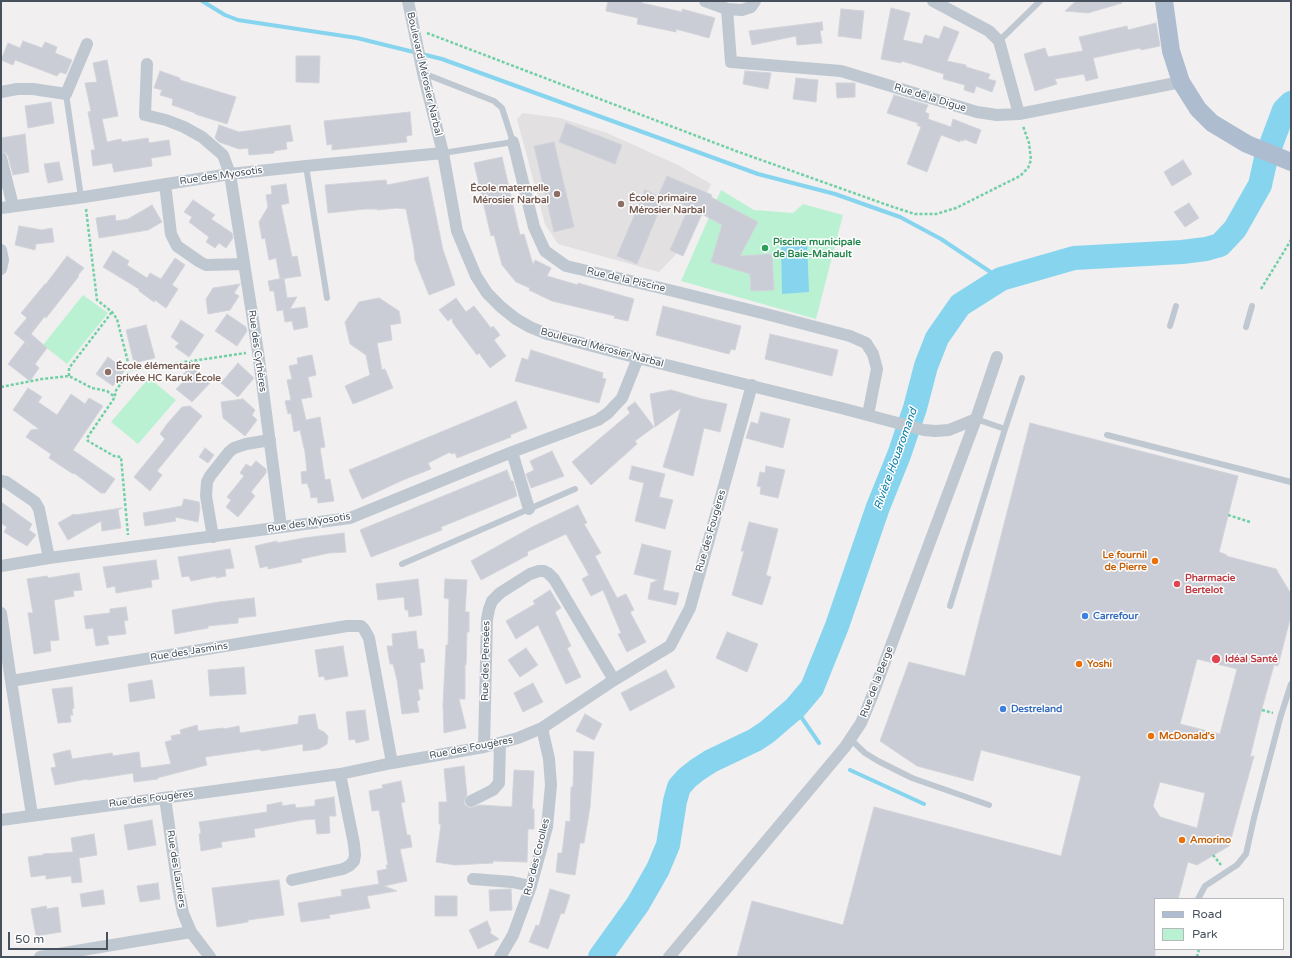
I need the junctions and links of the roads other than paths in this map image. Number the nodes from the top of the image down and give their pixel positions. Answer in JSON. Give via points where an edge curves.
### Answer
{"nodes":[{"id":1,"x":408,"y":1,"type":"edge"},
{"id":2,"x":705,"y":1,"type":"edge"},
{"id":3,"x":755,"y":1,"type":"edge"},
{"id":4,"x":933,"y":1,"type":"edge"},
{"id":5,"x":1040,"y":1,"type":"edge"},
{"id":6,"x":1164,"y":1,"type":"edge"},
{"id":7,"x":726,"y":9,"type":"junction"},
{"id":8,"x":999,"y":41,"type":"junction"},
{"id":9,"x":87,"y":44,"type":"dead end"},
{"id":10,"x":147,"y":64,"type":"dead end"},
{"id":11,"x":423,"y":71,"type":"junction"},
{"id":12,"x":1181,"y":82,"type":"junction"},
{"id":13,"x":1,"y":92,"type":"edge"},
{"id":14,"x":66,"y":94,"type":"junction"},
{"id":15,"x":1019,"y":114,"type":"junction"},
{"id":16,"x":513,"y":142,"type":"junction"},
{"id":17,"x":443,"y":153,"type":"junction"},
{"id":18,"x":1,"y":158,"type":"edge"},
{"id":19,"x":1291,"y":162,"type":"edge"},
{"id":20,"x":306,"y":166,"type":"junction"},
{"id":21,"x":230,"y":174,"type":"junction"},
{"id":22,"x":164,"y":184,"type":"junction"},
{"id":23,"x":83,"y":197,"type":"junction"},
{"id":24,"x":7,"y":207,"type":"edge"},
{"id":25,"x":1,"y":250,"type":"edge"},
{"id":26,"x":244,"y":264,"type":"junction"},
{"id":27,"x":1,"y":269,"type":"edge"},
{"id":28,"x":327,"y":298,"type":"dead end"},
{"id":29,"x":1176,"y":306,"type":"dead end"},
{"id":30,"x":1252,"y":306,"type":"dead end"},
{"id":31,"x":1170,"y":326,"type":"dead end"},
{"id":32,"x":1246,"y":327,"type":"dead end"},
{"id":33,"x":997,"y":357,"type":"dead end"},
{"id":34,"x":638,"y":358,"type":"junction"},
{"id":35,"x":1022,"y":378,"type":"dead end"},
{"id":36,"x":752,"y":385,"type":"junction"},
{"id":37,"x":868,"y":415,"type":"junction"},
{"id":38,"x":976,"y":419,"type":"junction"},
{"id":39,"x":1005,"y":429,"type":"junction"},
{"id":40,"x":1107,"y":435,"type":"dead end"},
{"id":41,"x":270,"y":440,"type":"junction"},
{"id":42,"x":512,"y":452,"type":"junction"},
{"id":43,"x":1,"y":481,"type":"edge"},
{"id":44,"x":1291,"y":482,"type":"edge"},
{"id":45,"x":575,"y":489,"type":"dead end"},
{"id":46,"x":528,"y":509,"type":"junction"},
{"id":47,"x":281,"y":528,"type":"junction"},
{"id":48,"x":213,"y":537,"type":"junction"},
{"id":49,"x":49,"y":558,"type":"junction"},
{"id":50,"x":402,"y":564,"type":"dead end"},
{"id":51,"x":1,"y":566,"type":"edge"},
{"id":52,"x":950,"y":606,"type":"dead end"},
{"id":53,"x":1,"y":613,"type":"edge"},
{"id":54,"x":614,"y":680,"type":"junction"},
{"id":55,"x":11,"y":681,"type":"junction"},
{"id":56,"x":1291,"y":684,"type":"edge"},
{"id":57,"x":542,"y":728,"type":"junction"},
{"id":58,"x":850,"y":739,"type":"junction"},
{"id":59,"x":500,"y":743,"type":"junction"},
{"id":60,"x":484,"y":747,"type":"junction"},
{"id":61,"x":392,"y":763,"type":"junction"},
{"id":62,"x":340,"y":774,"type":"junction"},
{"id":63,"x":165,"y":798,"type":"junction"},
{"id":64,"x":471,"y":801,"type":"dead end"},
{"id":65,"x":989,"y":804,"type":"dead end"},
{"id":66,"x":32,"y":815,"type":"junction"},
{"id":67,"x":1,"y":820,"type":"edge"},
{"id":68,"x":474,"y":879,"type":"dead end"},
{"id":69,"x":292,"y":880,"type":"dead end"},
{"id":70,"x":531,"y":886,"type":"junction"},
{"id":71,"x":1199,"y":898,"type":"edge"},
{"id":72,"x":191,"y":932,"type":"junction"},
{"id":73,"x":40,"y":957,"type":"edge"},
{"id":74,"x":210,"y":957,"type":"edge"},
{"id":75,"x":500,"y":957,"type":"edge"},
{"id":76,"x":669,"y":957,"type":"edge"}],
"edges":[{"from":1,"to":11,"type":"street","name":"Boulevard Mérosier Narbal"},
{"from":2,"to":7,"type":"street"},
{"from":3,"to":7,"type":"street","via":[[751,7],[742,10]]},
{"from":4,"to":8,"type":"street","via":[[989,31]]},
{"from":5,"to":8,"type":"lane"},
{"from":6,"to":12,"type":"main road","via":[[1171,51]]},
{"from":7,"to":15,"type":"street","name":"Rue de la Digue","via":[[731,62],[841,71],[977,112],[997,115]]},
{"from":8,"to":15,"type":"street"},
{"from":9,"to":14,"type":"street"},
{"from":10,"to":21,"type":"street","name":"Rue des Cythères","via":[[145,115],[184,126],[202,137],[223,155]]},
{"from":11,"to":16,"type":"lane","name":"Rue de la Piscine","via":[[494,101],[502,108]]},
{"from":11,"to":17,"type":"street","name":"Boulevard Mérosier Narbal"},
{"from":12,"to":15,"type":"street","name":"Rue de la Digue"},
{"from":12,"to":19,"type":"main road","via":[[1198,109],[1212,123],[1247,144]]},
{"from":13,"to":14,"type":"street","via":[[33,89]]},
{"from":14,"to":23,"type":"lane"},
{"from":16,"to":17,"type":"lane"},
{"from":16,"to":37,"type":"street","name":"Rue de la Piscine","via":[[534,227],[545,251],[566,266],[766,314],[850,336],[866,343],[873,354],[877,369]]},
{"from":17,"to":20,"type":"street","name":"Rue des Myosotis"},
{"from":17,"to":34,"type":"street","name":"Boulevard Mérosier Narbal","via":[[457,231],[476,276],[487,293],[530,327],[547,334]]},
{"from":18,"to":24,"type":"street"},
{"from":20,"to":21,"type":"street","name":"Rue des Myosotis"},
{"from":20,"to":28,"type":"lane"},
{"from":21,"to":22,"type":"street","name":"Rue des Myosotis"},
{"from":21,"to":26,"type":"street","name":"Rue des Cythères"},
{"from":22,"to":23,"type":"street","name":"Rue des Myosotis"},
{"from":22,"to":26,"type":"street","via":[[171,234],[177,246],[206,265]]},
{"from":23,"to":24,"type":"street","name":"Rue des Myosotis"},
{"from":25,"to":27,"type":"street"},
{"from":26,"to":41,"type":"street","name":"Rue des Cythères"},
{"from":29,"to":31,"type":"lane"},
{"from":30,"to":32,"type":"lane"},
{"from":33,"to":38,"type":"street","name":"Rue de la Berge"},
{"from":34,"to":36,"type":"street","name":"Boulevard Mérosier Narbal"},
{"from":34,"to":42,"type":"street","name":"Rue des Myosotis","via":[[622,398],[608,413],[598,420]]},
{"from":35,"to":39,"type":"lane"},
{"from":36,"to":37,"type":"street","name":"Boulevard Mérosier Narbal"},
{"from":36,"to":54,"type":"street","name":"Rue des Fougères","via":[[690,608],[670,646]]},
{"from":37,"to":38,"type":"street","name":"Boulevard Mérosier Narbal","via":[[935,431],[949,430]]},
{"from":38,"to":39,"type":"lane"},
{"from":38,"to":58,"type":"street","name":"Rue de la Berge","via":[[871,700],[861,723]]},
{"from":39,"to":52,"type":"lane"},
{"from":40,"to":44,"type":"lane"},
{"from":41,"to":47,"type":"street","name":"Rue des Cythères"},
{"from":41,"to":48,"type":"street","via":[[234,448],[210,476],[206,496]]},
{"from":42,"to":46,"type":"street"},
{"from":42,"to":47,"type":"street","name":"Rue des Myosotis","via":[[350,518]]},
{"from":43,"to":49,"type":"street","via":[[35,502],[39,509]]},
{"from":45,"to":46,"type":"lane"},
{"from":46,"to":50,"type":"lane"},
{"from":47,"to":48,"type":"street","name":"Rue des Myosotis"},
{"from":48,"to":49,"type":"street","name":"Rue des Myosotis"},
{"from":49,"to":51,"type":"street","name":"Rue des Myosotis"},
{"from":53,"to":55,"type":"street"},
{"from":54,"to":57,"type":"street","name":"Rue des Fougères"},
{"from":54,"to":60,"type":"street","name":"Rue des Pensées","via":[[554,579],[544,571],[539,570],[530,574],[500,593],[492,601],[489,609]]},
{"from":55,"to":61,"type":"street","name":"Rue des Jasmins","via":[[360,626],[369,638]]},
{"from":55,"to":66,"type":"street"},
{"from":56,"to":71,"type":"lane","via":[[1246,854],[1237,865],[1205,886]]},
{"from":57,"to":59,"type":"street","name":"Rue des Fougères"},
{"from":57,"to":70,"type":"street","name":"Rue des Corolles","via":[[549,759],[551,785],[547,827]]},
{"from":58,"to":65,"type":"lane","via":[[865,753],[912,778]]},
{"from":58,"to":76,"type":"street","name":"Rue de la Berge"},
{"from":59,"to":60,"type":"street","name":"Rue des Fougères"},
{"from":59,"to":64,"type":"street","via":[[499,783],[493,790]]},
{"from":60,"to":61,"type":"street","name":"Rue des Fougères"},
{"from":61,"to":62,"type":"street","name":"Rue des Fougères"},
{"from":62,"to":63,"type":"street","name":"Rue des Fougères"},
{"from":62,"to":69,"type":"street","via":[[354,844],[354,861],[343,869]]},
{"from":63,"to":66,"type":"street","name":"Rue des Fougères"},
{"from":63,"to":72,"type":"street","name":"Rue des Lauriers","via":[[178,888],[183,913]]},
{"from":66,"to":67,"type":"street","name":"Rue des Fougères"},
{"from":68,"to":70,"type":"street"},
{"from":70,"to":75,"type":"street","name":"Rue des Corolles","via":[[513,935]]},
{"from":72,"to":73,"type":"street"},
{"from":72,"to":74,"type":"street","name":"Rue des Lauriers"}]}
